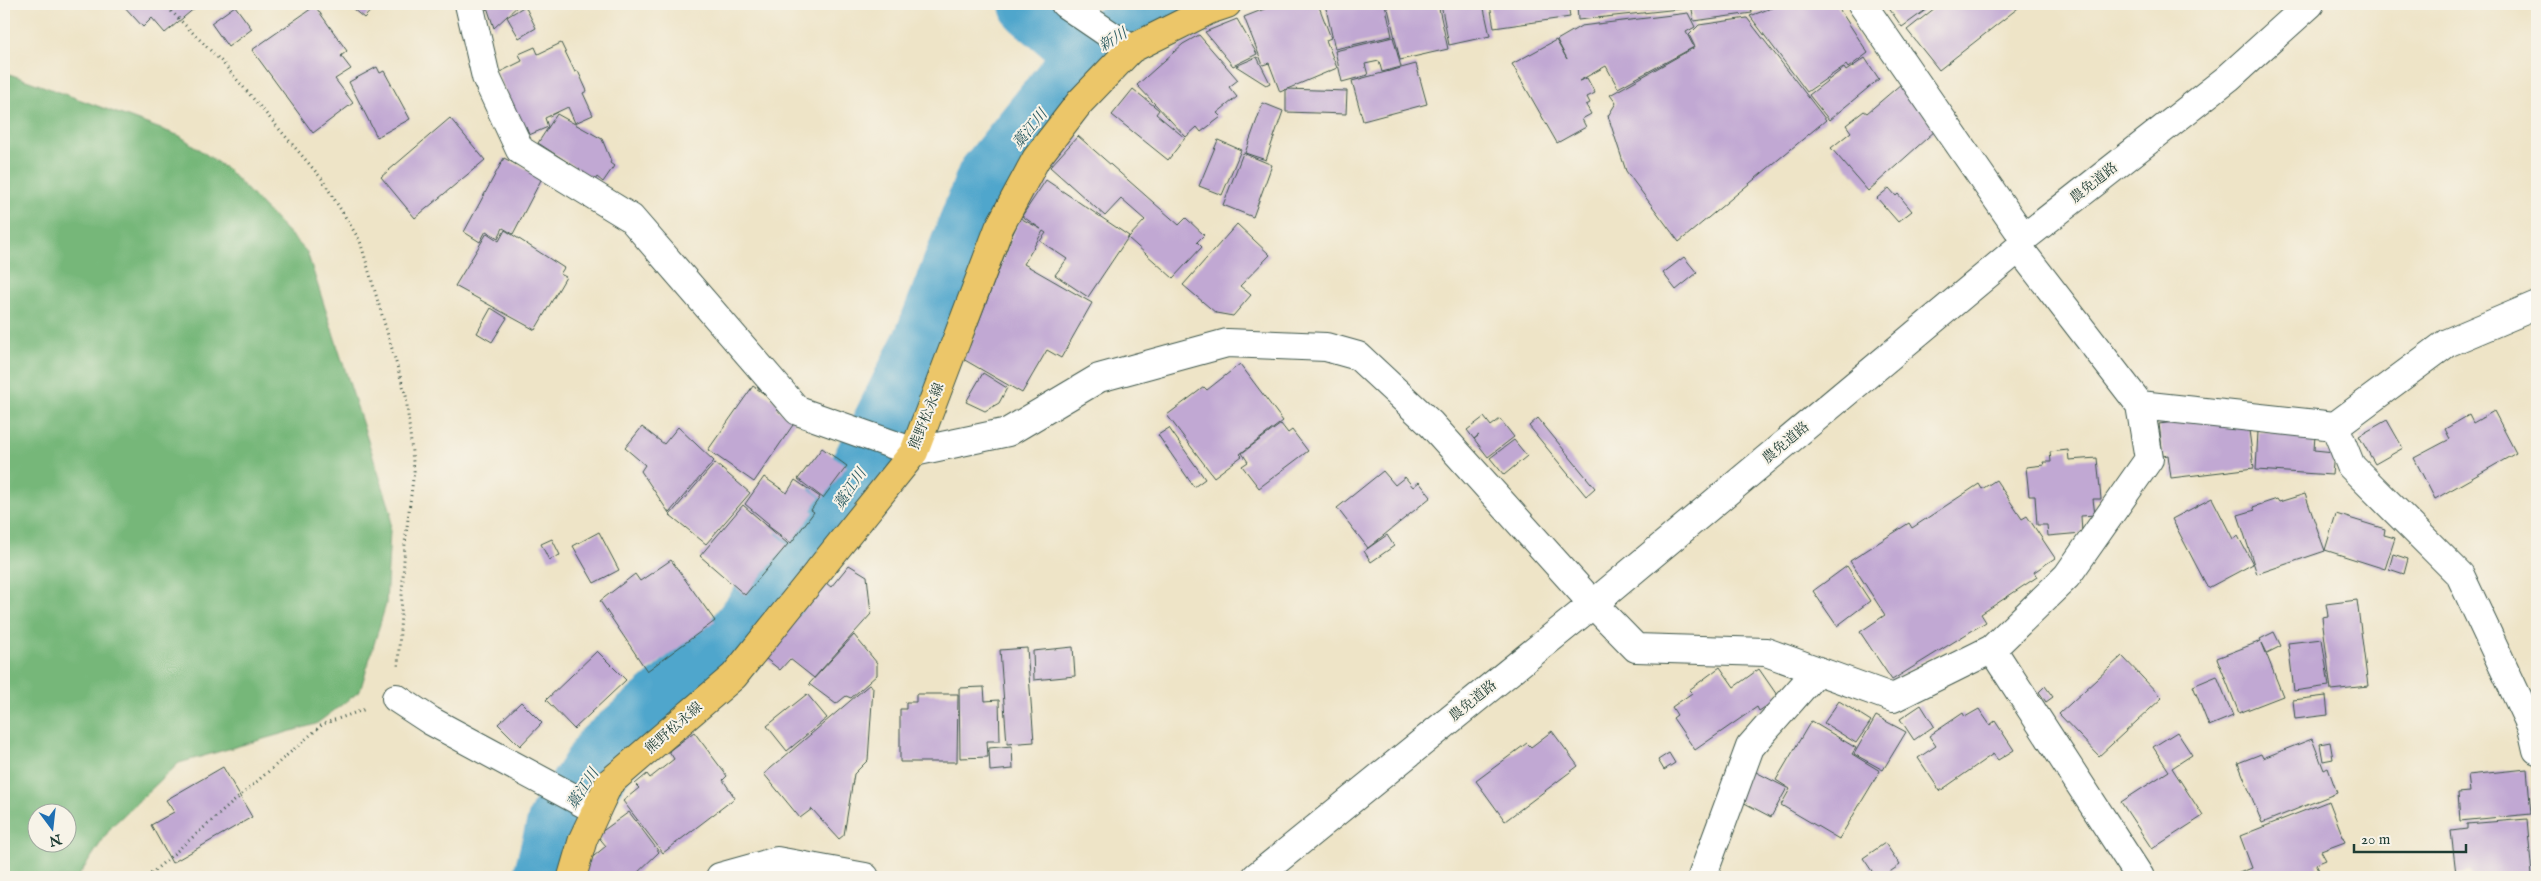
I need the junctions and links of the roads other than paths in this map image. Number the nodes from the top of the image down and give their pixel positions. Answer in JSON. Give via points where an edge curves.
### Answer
{"nodes":[{"id":1,"x":469,"y":4,"type":"edge"},
{"id":2,"x":1065,"y":4,"type":"edge"},
{"id":3,"x":1227,"y":4,"type":"edge"},
{"id":4,"x":1862,"y":4,"type":"edge"},
{"id":5,"x":2310,"y":4,"type":"edge"},
{"id":6,"x":1131,"y":49,"type":"junction"},
{"id":7,"x":2021,"y":243,"type":"junction"},
{"id":8,"x":2537,"y":305,"type":"edge"},
{"id":9,"x":2140,"y":405,"type":"junction"},
{"id":10,"x":2335,"y":426,"type":"junction"},
{"id":11,"x":891,"y":444,"type":"junction"},
{"id":12,"x":1593,"y":604,"type":"junction"},
{"id":13,"x":1992,"y":649,"type":"junction"},
{"id":14,"x":1817,"y":671,"type":"junction"},
{"id":15,"x":396,"y":698,"type":"road end"},
{"id":16,"x":2535,"y":735,"type":"edge"},
{"id":17,"x":589,"y":806,"type":"junction"},
{"id":18,"x":572,"y":877,"type":"edge"},
{"id":19,"x":720,"y":877,"type":"edge"},
{"id":20,"x":865,"y":877,"type":"edge"},
{"id":21,"x":1256,"y":877,"type":"edge"},
{"id":22,"x":1702,"y":877,"type":"edge"},
{"id":23,"x":2140,"y":877,"type":"edge"}],
"edges":[{"from":1,"to":11,"type":"street","via":[[486,77],[520,150],[631,218],[798,411]]},
{"from":2,"to":6,"type":"street"},
{"from":3,"to":6,"type":"main road","name":"熊野松永線"},
{"from":4,"to":7,"type":"street"},
{"from":5,"to":7,"type":"street","name":"農免道路","via":[[2228,78]]},
{"from":6,"to":11,"type":"main road","name":"熊野松永線","via":[[1080,102],[1031,168]]},
{"from":7,"to":9,"type":"street"},
{"from":7,"to":12,"type":"street","name":"農免道路"},
{"from":8,"to":10,"type":"street","via":[[2447,343]]},
{"from":9,"to":10,"type":"street"},
{"from":9,"to":13,"type":"street","via":[[2149,459],[2068,576]]},
{"from":10,"to":16,"type":"street","via":[[2351,466],[2460,575]]},
{"from":11,"to":12,"type":"street","via":[[1008,432],[1098,378],[1227,344],[1326,346],[1358,356],[1431,424]]},
{"from":11,"to":17,"type":"main road","name":"熊野松永線","via":[[734,676],[609,783]]},
{"from":12,"to":14,"type":"street","via":[[1636,648],[1766,652]]},
{"from":12,"to":21,"type":"street","name":"農免道路"},
{"from":13,"to":14,"type":"street","via":[[1893,698]]},
{"from":13,"to":23,"type":"street"},
{"from":14,"to":22,"type":"street","via":[[1750,747]]},
{"from":15,"to":17,"type":"street","via":[[431,721]]},
{"from":17,"to":18,"type":"main road","name":"熊野松永線"},
{"from":19,"to":20,"type":"street","via":[[777,861]]}]}
